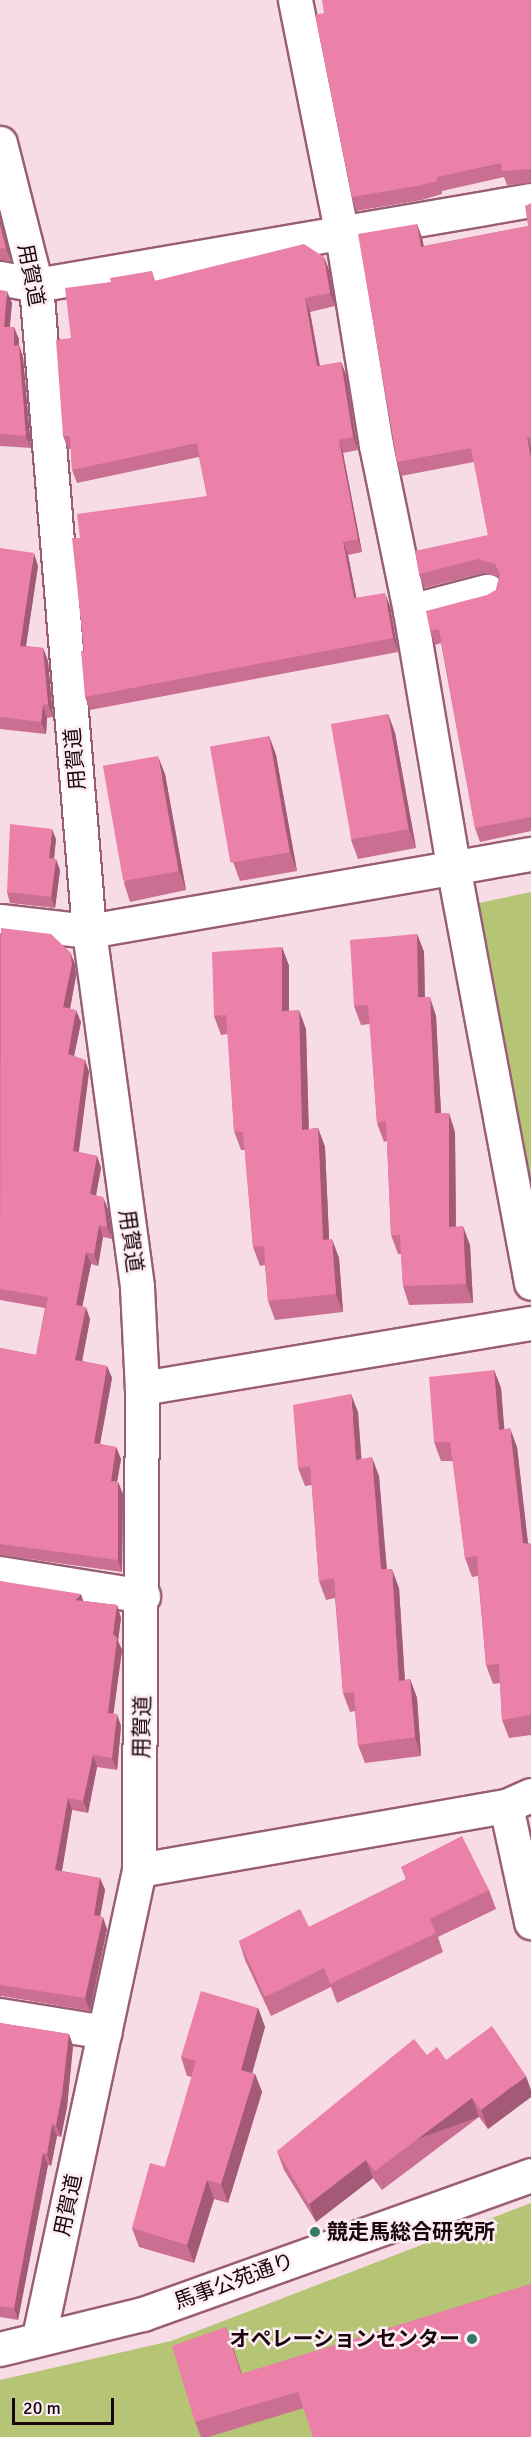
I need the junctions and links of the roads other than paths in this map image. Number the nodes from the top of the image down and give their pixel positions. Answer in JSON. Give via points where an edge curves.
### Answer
{"nodes":[{"id":1,"x":295,"y":0,"type":"edge"},
{"id":2,"x":0,"y":143,"type":"edge"},
{"id":3,"x":531,"y":200,"type":"edge"},
{"id":4,"x":342,"y":235,"type":"junction"},
{"id":5,"x":0,"y":278,"type":"edge"},
{"id":6,"x":36,"y":285,"type":"junction"},
{"id":7,"x":487,"y":591,"type":"dead end"},
{"id":8,"x":410,"y":611,"type":"junction"},
{"id":9,"x":531,"y":854,"type":"edge"},
{"id":10,"x":453,"y":866,"type":"junction"},
{"id":11,"x":0,"y":921,"type":"edge"},
{"id":12,"x":88,"y":931,"type":"junction"},
{"id":13,"x":531,"y":1283,"type":"edge"},
{"id":14,"x":531,"y":1323,"type":"edge"},
{"id":15,"x":142,"y":1388,"type":"junction"},
{"id":16,"x":0,"y":1573,"type":"edge"},
{"id":17,"x":143,"y":1596,"type":"junction"},
{"id":18,"x":518,"y":1800,"type":"edge"},
{"id":19,"x":139,"y":1870,"type":"junction"},
{"id":20,"x":531,"y":1922,"type":"edge"},
{"id":21,"x":0,"y":2015,"type":"edge"},
{"id":22,"x":105,"y":2032,"type":"junction"},
{"id":23,"x":531,"y":2175,"type":"edge"},
{"id":24,"x":39,"y":2338,"type":"junction"},
{"id":25,"x":0,"y":2349,"type":"edge"}],
"edges":[{"from":1,"to":4,"type":"street"},
{"from":2,"to":6,"type":"street","name":"用賀道"},
{"from":3,"to":4,"type":"street"},
{"from":4,"to":6,"type":"street"},
{"from":4,"to":8,"type":"street","via":[[376,446]]},
{"from":5,"to":6,"type":"street"},
{"from":6,"to":12,"type":"street","name":"用賀道"},
{"from":7,"to":8,"type":"street"},
{"from":8,"to":10,"type":"street"},
{"from":9,"to":10,"type":"street"},
{"from":10,"to":12,"type":"street"},
{"from":10,"to":13,"type":"street"},
{"from":11,"to":12,"type":"street"},
{"from":12,"to":15,"type":"street","name":"用賀道","via":[[137,1287]]},
{"from":14,"to":15,"type":"street"},
{"from":15,"to":17,"type":"street","name":"用賀道"},
{"from":16,"to":17,"type":"street"},
{"from":17,"to":19,"type":"street","name":"用賀道"},
{"from":18,"to":19,"type":"street"},
{"from":18,"to":20,"type":"street"},
{"from":19,"to":22,"type":"street","name":"用賀道"},
{"from":21,"to":22,"type":"street"},
{"from":22,"to":24,"type":"street","name":"用賀道"},
{"from":23,"to":24,"type":"street","name":"馬事公苑通り","via":[[143,2313]]},
{"from":24,"to":25,"type":"street","name":"馬事公苑通り"}]}
